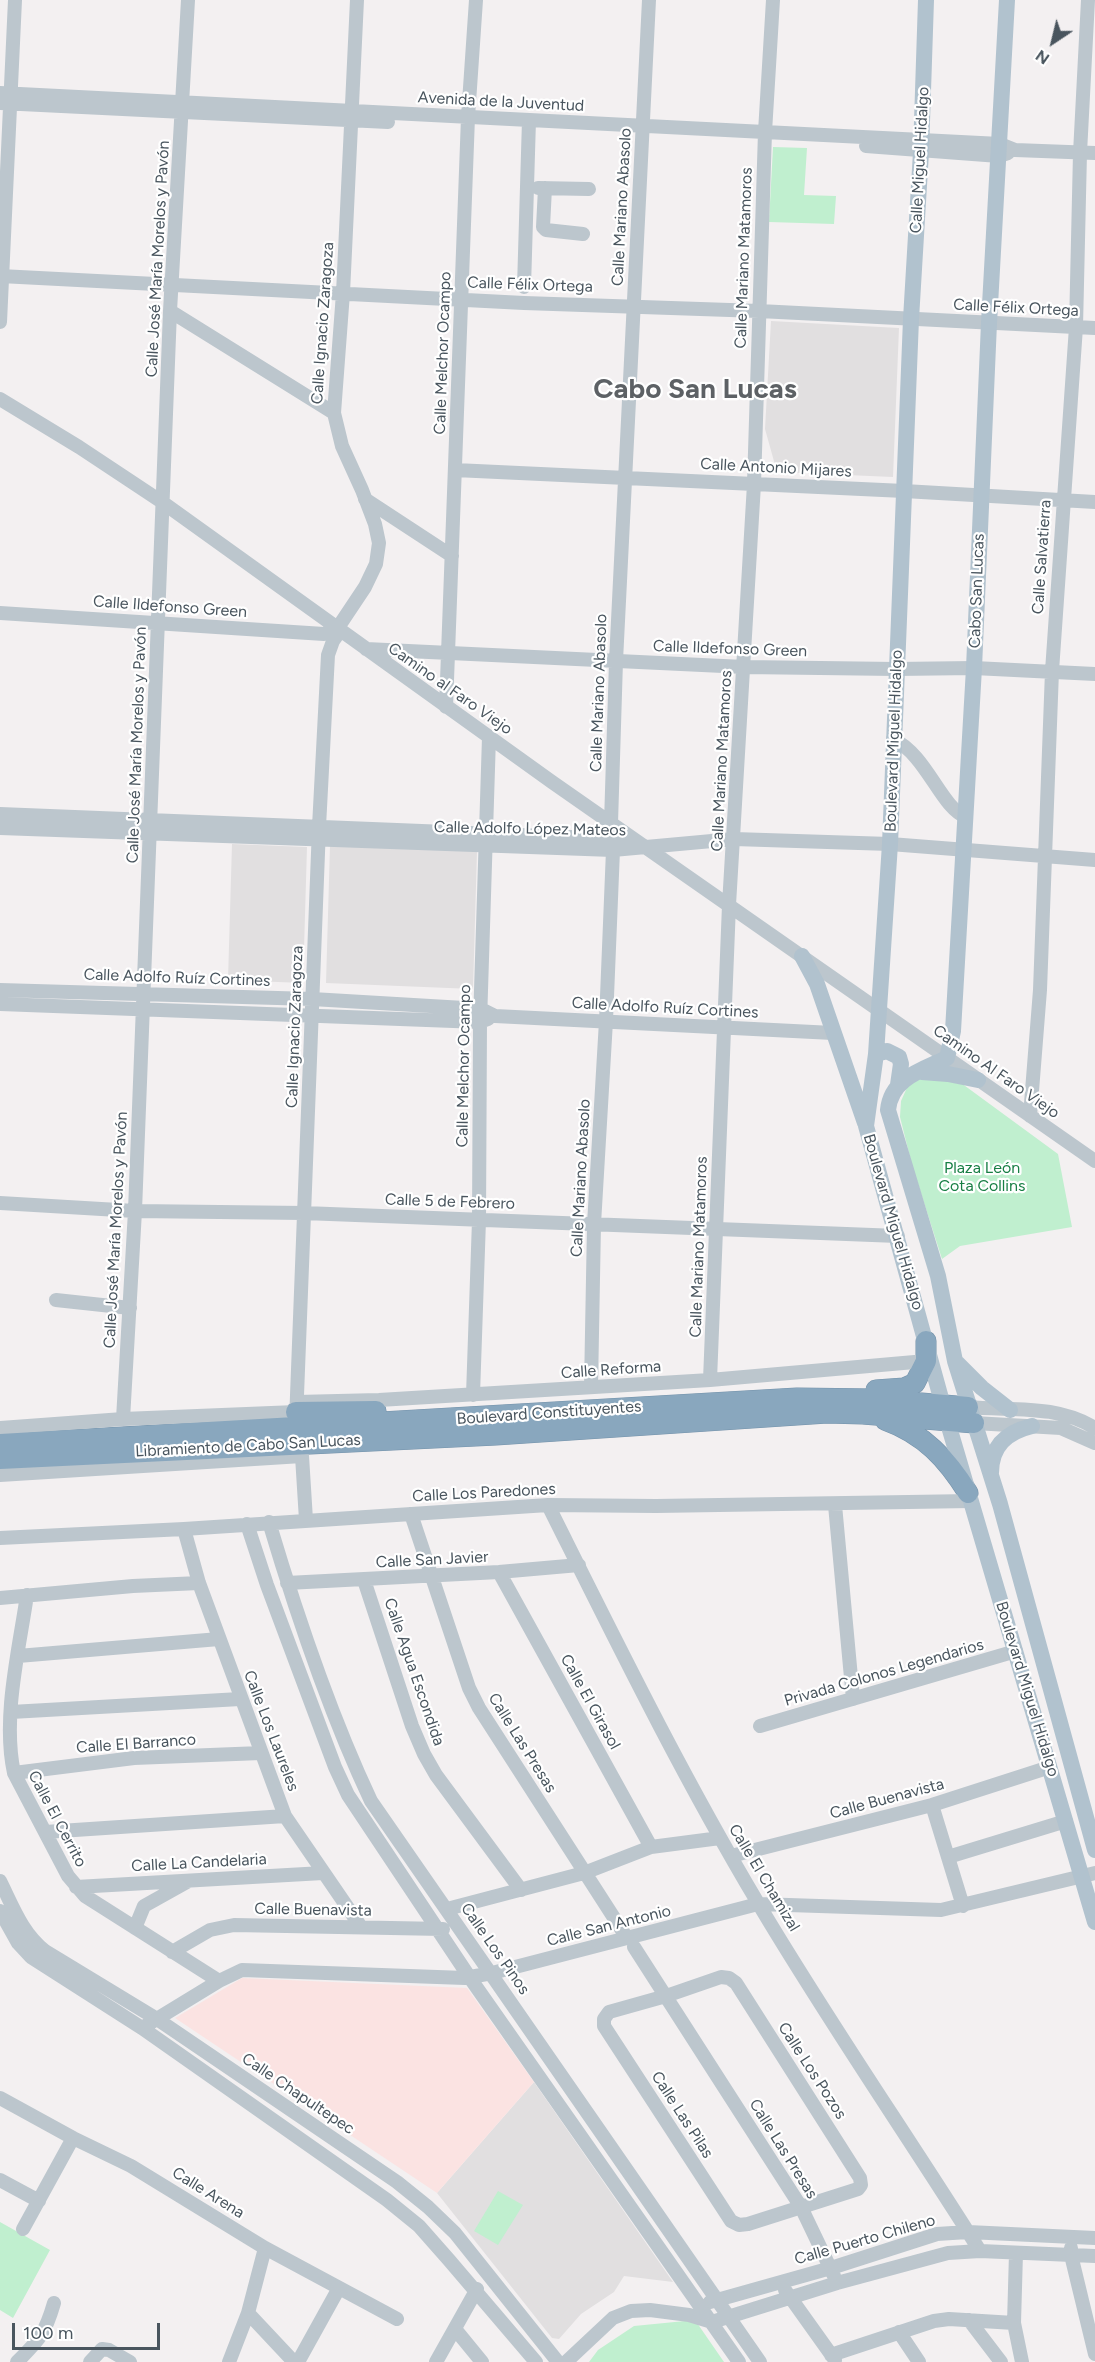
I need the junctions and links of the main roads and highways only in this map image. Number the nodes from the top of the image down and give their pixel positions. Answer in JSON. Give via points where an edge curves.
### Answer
{"nodes":[{"id":1,"x":926,"y":0,"type":"edge"},
{"id":2,"x":1008,"y":0,"type":"edge"},
{"id":3,"x":911,"y":319,"type":"joint"},
{"id":4,"x":802,"y":956,"type":"road end"},
{"id":5,"x":876,"y":1054,"type":"junction"},
{"id":6,"x":918,"y":1072,"type":"junction"},
{"id":7,"x":978,"y":1080,"type":"road end"},
{"id":8,"x":898,"y":1085,"type":"junction"},
{"id":9,"x":866,"y":1126,"type":"junction"},
{"id":10,"x":898,"y":1236,"type":"junction"},
{"id":11,"x":938,"y":1276,"type":"junction"},
{"id":12,"x":926,"y":1351,"type":"junction"},
{"id":13,"x":955,"y":1361,"type":"junction"},
{"id":14,"x":797,"y":1398,"type":"junction"},
{"id":15,"x":1011,"y":1410,"type":"road end"},
{"id":16,"x":945,"y":1412,"type":"junction"},
{"id":17,"x":863,"y":1414,"type":"junction"},
{"id":18,"x":971,"y":1415,"type":"junction"},
{"id":19,"x":496,"y":1425,"type":"junction"},
{"id":20,"x":1032,"y":1426,"type":"road end"},
{"id":21,"x":0,"y":1444,"type":"edge"},
{"id":22,"x":146,"y":1444,"type":"junction"},
{"id":23,"x":302,"y":1456,"type":"road end"},
{"id":24,"x":0,"y":1459,"type":"edge"},
{"id":25,"x":991,"y":1480,"type":"junction"},
{"id":26,"x":970,"y":1497,"type":"junction"},
{"id":27,"x":1095,"y":1850,"type":"edge"},
{"id":28,"x":1089,"y":1875,"type":"edge"},
{"id":29,"x":1095,"y":1922,"type":"edge"}],
"edges":[{"from":1,"to":3,"type":"main road","name":"Calle Miguel Hidalgo"},
{"from":2,"to":6,"type":"main road","name":"Cabo San Lucas","via":[[1004,150],[989,323],[974,668],[952,1031],[947,1058]]},
{"from":3,"to":5,"type":"main road","name":"Boulevard Miguel Hidalgo","via":[[890,844]]},
{"from":4,"to":9,"type":"main road","via":[[817,984]]},
{"from":5,"to":8,"type":"main road","via":[[887,1051],[898,1057]]},
{"from":5,"to":9,"type":"main road","name":"Boulevard Miguel Hidalgo"},
{"from":6,"to":7,"type":"main road"},
{"from":6,"to":8,"type":"main road"},
{"from":8,"to":11,"type":"main road","name":"Boulevard Miguel Hidalgo","via":[[888,1110]]},
{"from":9,"to":10,"type":"main road","name":"Boulevard Miguel Hidalgo"},
{"from":10,"to":11,"type":"main road","via":[[912,1244],[922,1280]]},
{"from":10,"to":12,"type":"main road","name":"Boulevard Miguel Hidalgo"},
{"from":11,"to":13,"type":"main road","name":"Boulevard Miguel Hidalgo"},
{"from":12,"to":14,"type":"highway","via":[[918,1379],[909,1386]]},
{"from":12,"to":16,"type":"main road","name":"Boulevard Miguel Hidalgo"},
{"from":13,"to":15,"type":"main road"},
{"from":13,"to":18,"type":"main road","name":"Boulevard Miguel Hidalgo"},
{"from":14,"to":16,"type":"highway","name":"Boulevard Constituyentes","via":[[875,1399]]},
{"from":14,"to":19,"type":"highway","name":"Boulevard Constituyentes"},
{"from":16,"to":17,"type":"highway","name":"Boulevard Constituyentes"},
{"from":16,"to":18,"type":"highway","name":"Boulevard Constituyentes"},
{"from":16,"to":26,"type":"main road","name":"Boulevard Miguel Hidalgo"},
{"from":17,"to":19,"type":"highway","name":"Boulevard Constituyentes"},
{"from":17,"to":26,"type":"highway","via":[[891,1422],[922,1438],[945,1459]]},
{"from":18,"to":25,"type":"main road","name":"Boulevard Miguel Hidalgo"},
{"from":19,"to":22,"type":"highway","name":"Libramiento de Cabo San Lucas"},
{"from":19,"to":22,"type":"highway","name":"Boulevard Constituyentes","via":[[296,1414]]},
{"from":19,"to":23,"type":"highway"},
{"from":20,"to":25,"type":"main road","via":[[1011,1433],[1002,1441],[992,1462]]},
{"from":21,"to":22,"type":"highway","name":"Boulevard Constituyentes"},
{"from":22,"to":24,"type":"highway","name":"Libramiento de Cabo San Lucas"},
{"from":25,"to":27,"type":"main road","name":"Boulevard Miguel Hidalgo"},
{"from":26,"to":28,"type":"main road","name":"Boulevard Miguel Hidalgo","via":[[1066,1821]]},
{"from":28,"to":29,"type":"main road","name":"Boulevard Miguel Hidalgo"}]}
